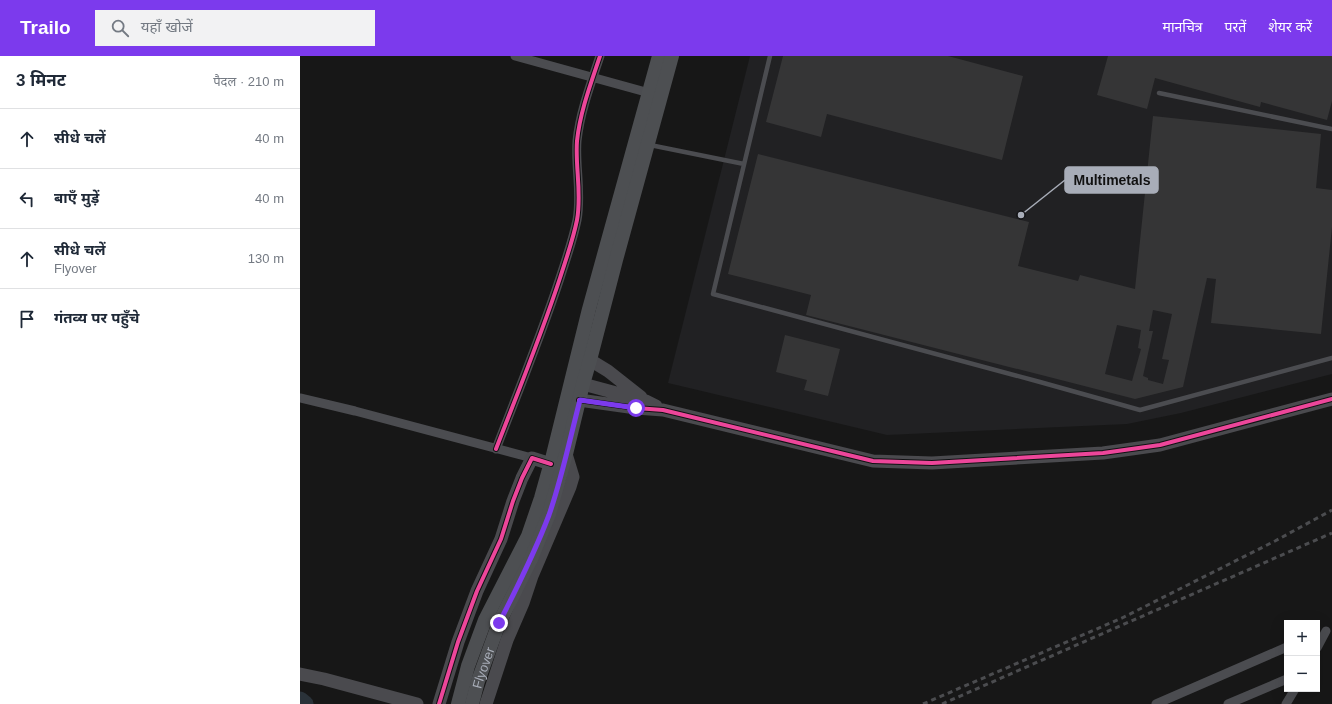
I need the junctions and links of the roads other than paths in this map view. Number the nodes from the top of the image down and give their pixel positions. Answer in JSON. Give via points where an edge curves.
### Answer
{"nodes":[{"id":1,"x":515,"y":56,"type":"edge"},
{"id":2,"x":600,"y":56,"type":"edge"},
{"id":3,"x":659,"y":56,"type":"edge"},
{"id":4,"x":672,"y":56,"type":"edge"},
{"id":5,"x":770,"y":56,"type":"edge"},
{"id":6,"x":593,"y":78,"type":"junction"},
{"id":7,"x":1160,"y":93,"type":"dead end"},
{"id":8,"x":655,"y":95,"type":"junction"},
{"id":9,"x":1332,"y":129,"type":"edge"},
{"id":10,"x":649,"y":145,"type":"junction"},
{"id":11,"x":744,"y":164,"type":"junction"},
{"id":12,"x":1332,"y":358,"type":"edge"},
{"id":13,"x":590,"y":360,"type":"junction"},
{"id":14,"x":583,"y":384,"type":"junction"},
{"id":15,"x":300,"y":398,"type":"edge"},
{"id":16,"x":1332,"y":399,"type":"edge"},
{"id":17,"x":580,"y":400,"type":"junction"},
{"id":18,"x":646,"y":401,"type":"junction"},
{"id":19,"x":663,"y":410,"type":"junction"},
{"id":20,"x":496,"y":449,"type":"junction"},
{"id":21,"x":566,"y":454,"type":"junction"},
{"id":22,"x":532,"y":458,"type":"junction"},
{"id":23,"x":551,"y":464,"type":"junction"},
{"id":24,"x":1325,"y":631,"type":"edge"},
{"id":25,"x":1320,"y":642,"type":"edge"},
{"id":26,"x":1284,"y":648,"type":"edge"},
{"id":27,"x":300,"y":674,"type":"edge"},
{"id":28,"x":1284,"y":680,"type":"edge"},
{"id":29,"x":1293,"y":692,"type":"edge"},
{"id":30,"x":418,"y":704,"type":"edge"},
{"id":31,"x":439,"y":704,"type":"edge"},
{"id":32,"x":458,"y":704,"type":"edge"},
{"id":33,"x":472,"y":704,"type":"edge"},
{"id":34,"x":486,"y":704,"type":"edge"},
{"id":35,"x":1156,"y":704,"type":"edge"},
{"id":36,"x":1228,"y":704,"type":"edge"},
{"id":37,"x":1286,"y":704,"type":"edge"}],
"edges":[{"from":1,"to":6,"type":"street"},
{"from":2,"to":6,"type":"street"},
{"from":3,"to":8,"type":"main road"},
{"from":4,"to":8,"type":"main road"},
{"from":5,"to":11,"type":"lane"},
{"from":6,"to":8,"type":"street"},
{"from":6,"to":20,"type":"street","via":[[583,109],[577,143],[579,201],[573,237],[552,304]]},
{"from":7,"to":9,"type":"lane"},
{"from":8,"to":10,"type":"main road","name":"Flyover"},
{"from":8,"to":23,"type":"main road","name":"Flyover","via":[[589,309]]},
{"from":10,"to":11,"type":"lane"},
{"from":10,"to":13,"type":"main road","name":"Flyover"},
{"from":11,"to":12,"type":"lane","via":[[713,294],[1140,410]]},
{"from":13,"to":14,"type":"main road","name":"Flyover"},
{"from":13,"to":18,"type":"street"},
{"from":14,"to":17,"type":"main road","name":"Flyover"},
{"from":14,"to":18,"type":"street"},
{"from":15,"to":20,"type":"street"},
{"from":16,"to":19,"type":"street","via":[[1160,445],[1103,453],[932,463],[873,461]]},
{"from":17,"to":19,"type":"street"},
{"from":17,"to":21,"type":"main road","name":"Flyover"},
{"from":18,"to":19,"type":"street"},
{"from":20,"to":22,"type":"street"},
{"from":21,"to":33,"type":"main road","name":"Flyover","via":[[549,514],[531,559],[499,623]]},
{"from":21,"to":34,"type":"street","via":[[573,477],[570,487],[507,640]]},
{"from":22,"to":23,"type":"street"},
{"from":22,"to":31,"type":"street","via":[[513,501],[501,539],[477,591]]},
{"from":23,"to":32,"type":"main road","name":"Flyover","via":[[528,536],[485,620],[468,666]]},
{"from":24,"to":25,"type":"street"},
{"from":26,"to":35,"type":"street"},
{"from":27,"to":30,"type":"street"},
{"from":28,"to":36,"type":"street"},
{"from":29,"to":37,"type":"street"}]}
